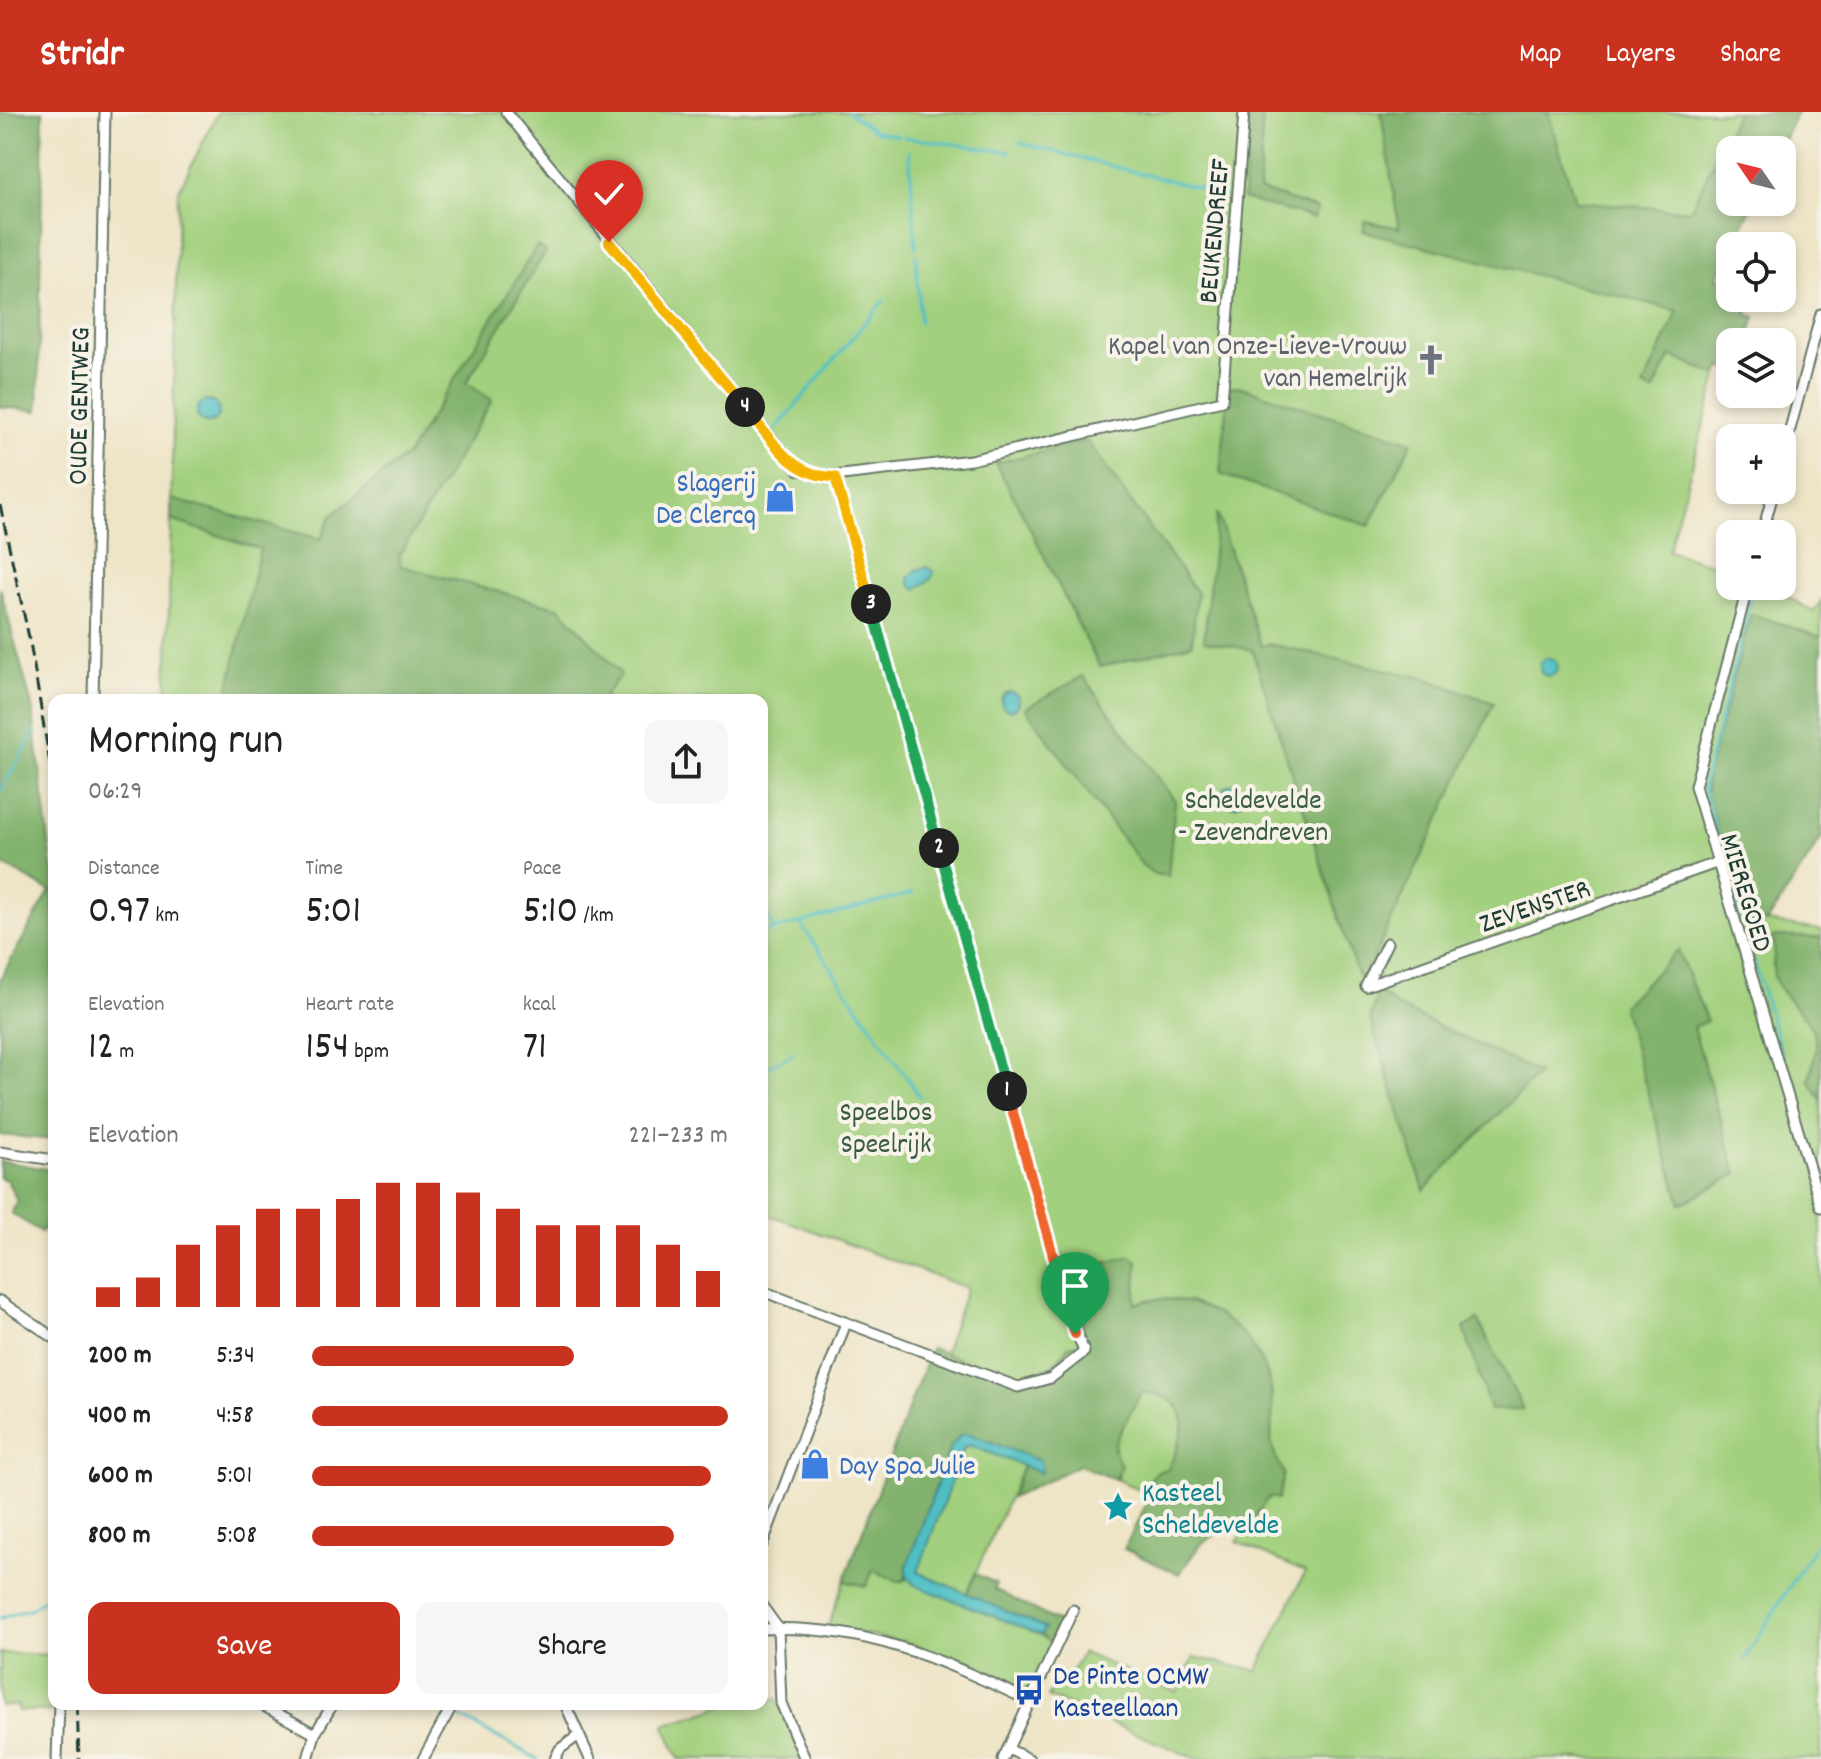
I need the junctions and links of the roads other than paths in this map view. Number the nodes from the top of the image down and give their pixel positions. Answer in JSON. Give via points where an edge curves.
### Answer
{"nodes":[{"id":1,"x":105,"y":112,"type":"edge"},
{"id":2,"x":506,"y":112,"type":"edge"},
{"id":3,"x":1244,"y":112,"type":"edge"},
{"id":4,"x":1821,"y":314,"type":"edge"},
{"id":5,"x":1791,"y":424,"type":"edge"},
{"id":6,"x":835,"y":477,"type":"junction"},
{"id":7,"x":1744,"y":600,"type":"edge"},
{"id":8,"x":93,"y":694,"type":"edge"},
{"id":9,"x":1716,"y":863,"type":"junction"},
{"id":10,"x":1387,"y":943,"type":"dead end"},
{"id":11,"x":0,"y":1152,"type":"edge"},
{"id":12,"x":48,"y":1159,"type":"edge"},
{"id":13,"x":1821,"y":1207,"type":"edge"},
{"id":14,"x":768,"y":1293,"type":"edge"},
{"id":15,"x":0,"y":1301,"type":"edge"},
{"id":16,"x":846,"y":1323,"type":"junction"},
{"id":17,"x":48,"y":1334,"type":"edge"},
{"id":18,"x":768,"y":1529,"type":"edge"},
{"id":19,"x":1073,"y":1610,"type":"dead end"},
{"id":20,"x":768,"y":1614,"type":"edge"},
{"id":21,"x":778,"y":1628,"type":"junction"},
{"id":22,"x":768,"y":1629,"type":"edge"},
{"id":23,"x":1030,"y":1701,"type":"junction"},
{"id":24,"x":59,"y":1710,"type":"edge"},
{"id":25,"x":271,"y":1710,"type":"edge"},
{"id":26,"x":329,"y":1710,"type":"edge"},
{"id":27,"x":450,"y":1710,"type":"edge"},
{"id":28,"x":568,"y":1710,"type":"edge"},
{"id":29,"x":315,"y":1734,"type":"junction"},
{"id":30,"x":579,"y":1735,"type":"junction"},
{"id":31,"x":1005,"y":1754,"type":"edge"},
{"id":32,"x":57,"y":1759,"type":"edge"},
{"id":33,"x":308,"y":1759,"type":"edge"},
{"id":34,"x":423,"y":1759,"type":"edge"},
{"id":35,"x":555,"y":1759,"type":"edge"},
{"id":36,"x":590,"y":1759,"type":"edge"},
{"id":37,"x":805,"y":1759,"type":"edge"},
{"id":38,"x":1029,"y":1759,"type":"edge"}],
"edges":[{"from":1,"to":8,"type":"street","name":"OUDE GENTWEG"},
{"from":2,"to":6,"type":"street","via":[[789,460],[813,476]]},
{"from":3,"to":6,"type":"street","name":"BEUKENDREEF","via":[[1222,401],[971,460]]},
{"from":4,"to":5,"type":"street"},
{"from":6,"to":16,"type":"street","via":[[1084,1352],[1051,1378],[1018,1387]]},
{"from":7,"to":9,"type":"street","name":"MIEREGOED","via":[[1695,786]]},
{"from":9,"to":10,"type":"street","name":"ZEVENSTER","via":[[1366,986]]},
{"from":9,"to":13,"type":"street","name":"MIEREGOED"},
{"from":11,"to":12,"type":"street"},
{"from":14,"to":16,"type":"street"},
{"from":15,"to":17,"type":"street"},
{"from":16,"to":18,"type":"street"},
{"from":19,"to":23,"type":"street"},
{"from":20,"to":21,"type":"street"},
{"from":21,"to":22,"type":"street"},
{"from":21,"to":23,"type":"street","via":[[850,1633],[915,1649]]},
{"from":21,"to":37,"type":"street","via":[[781,1703]]},
{"from":23,"to":31,"type":"street"},
{"from":24,"to":32,"type":"street"},
{"from":25,"to":29,"type":"street"},
{"from":26,"to":29,"type":"street"},
{"from":27,"to":34,"type":"street"},
{"from":28,"to":30,"type":"street"},
{"from":29,"to":33,"type":"street"},
{"from":30,"to":35,"type":"street"},
{"from":30,"to":36,"type":"street"},
{"from":31,"to":38,"type":"street"}]}
